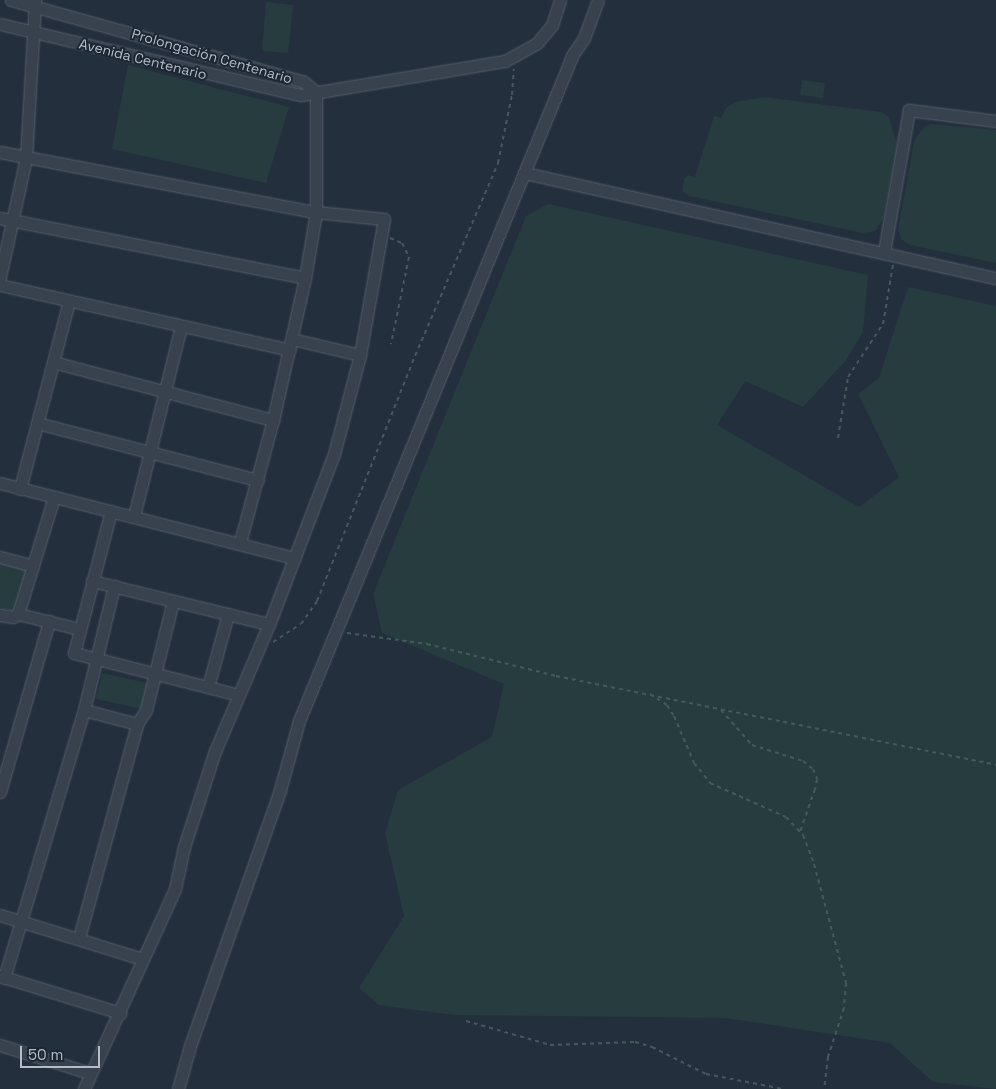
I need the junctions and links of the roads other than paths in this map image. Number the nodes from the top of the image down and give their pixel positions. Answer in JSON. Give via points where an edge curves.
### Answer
{"nodes":[{"id":1,"x":10,"y":0,"type":"edge"},
{"id":2,"x":560,"y":0,"type":"edge"},
{"id":3,"x":598,"y":0,"type":"edge"},
{"id":4,"x":34,"y":3,"type":"edge"},
{"id":5,"x":0,"y":24,"type":"edge"},
{"id":6,"x":34,"y":32,"type":"junction"},
{"id":7,"x":316,"y":92,"type":"junction"},
{"id":8,"x":996,"y":121,"type":"edge"},
{"id":9,"x":0,"y":152,"type":"edge"},
{"id":10,"x":26,"y":158,"type":"junction"},
{"id":11,"x":525,"y":173,"type":"junction"},
{"id":12,"x":316,"y":212,"type":"junction"},
{"id":13,"x":0,"y":218,"type":"edge"},
{"id":14,"x":13,"y":221,"type":"junction"},
{"id":15,"x":890,"y":253,"type":"junction"},
{"id":16,"x":0,"y":277,"type":"edge"},
{"id":17,"x":305,"y":278,"type":"junction"},
{"id":18,"x":996,"y":278,"type":"edge"},
{"id":19,"x":0,"y":285,"type":"edge"},
{"id":20,"x":69,"y":301,"type":"junction"},
{"id":21,"x":181,"y":326,"type":"junction"},
{"id":22,"x":291,"y":344,"type":"junction"},
{"id":23,"x":360,"y":355,"type":"junction"},
{"id":24,"x":53,"y":362,"type":"junction"},
{"id":25,"x":166,"y":391,"type":"junction"},
{"id":26,"x":273,"y":420,"type":"junction"},
{"id":27,"x":36,"y":423,"type":"junction"},
{"id":28,"x":150,"y":451,"type":"junction"},
{"id":29,"x":258,"y":480,"type":"junction"},
{"id":30,"x":0,"y":483,"type":"edge"},
{"id":31,"x":20,"y":488,"type":"junction"},
{"id":32,"x":54,"y":497,"type":"junction"},
{"id":33,"x":111,"y":511,"type":"junction"},
{"id":34,"x":134,"y":516,"type":"junction"},
{"id":35,"x":240,"y":542,"type":"junction"},
{"id":36,"x":0,"y":557,"type":"edge"},
{"id":37,"x":295,"y":558,"type":"junction"},
{"id":38,"x":33,"y":566,"type":"junction"},
{"id":39,"x":92,"y":581,"type":"junction"},
{"id":40,"x":114,"y":586,"type":"junction"},
{"id":41,"x":173,"y":600,"type":"junction"},
{"id":42,"x":18,"y":614,"type":"junction"},
{"id":43,"x":228,"y":614,"type":"junction"},
{"id":44,"x":0,"y":615,"type":"edge"},
{"id":45,"x":49,"y":621,"type":"junction"},
{"id":46,"x":269,"y":624,"type":"junction"},
{"id":47,"x":79,"y":629,"type":"junction"},
{"id":48,"x":95,"y":659,"type":"junction"},
{"id":49,"x":154,"y":673,"type":"junction"},
{"id":50,"x":208,"y":687,"type":"junction"},
{"id":51,"x":239,"y":695,"type":"junction"},
{"id":52,"x":84,"y":710,"type":"junction"},
{"id":53,"x":137,"y":724,"type":"junction"},
{"id":54,"x":0,"y":792,"type":"edge"},
{"id":55,"x":0,"y":915,"type":"edge"},
{"id":56,"x":20,"y":920,"type":"junction"},
{"id":57,"x":79,"y":938,"type":"junction"},
{"id":58,"x":142,"y":959,"type":"junction"},
{"id":59,"x":2,"y":977,"type":"edge"},
{"id":60,"x":120,"y":1013,"type":"junction"},
{"id":61,"x":0,"y":1045,"type":"edge"},
{"id":62,"x":90,"y":1073,"type":"junction"},
{"id":63,"x":84,"y":1089,"type":"edge"},
{"id":64,"x":178,"y":1089,"type":"edge"}],
"edges":[{"from":1,"to":4,"type":"street","name":"Prolongación Centenario"},
{"from":2,"to":7,"type":"street","via":[[552,25],[537,43],[514,57]]},
{"from":3,"to":11,"type":"street"},
{"from":4,"to":6,"type":"street"},
{"from":4,"to":7,"type":"street","name":"Prolongación Centenario","via":[[304,82]]},
{"from":5,"to":6,"type":"street","name":"Avenida Centenario"},
{"from":6,"to":7,"type":"street","name":"Avenida Centenario","via":[[301,95]]},
{"from":6,"to":10,"type":"street"},
{"from":7,"to":12,"type":"street"},
{"from":8,"to":15,"type":"street","via":[[908,110]]},
{"from":9,"to":10,"type":"street"},
{"from":10,"to":12,"type":"street"},
{"from":10,"to":14,"type":"street"},
{"from":11,"to":15,"type":"street"},
{"from":11,"to":64,"type":"street","via":[[299,721],[280,790],[190,1046]]},
{"from":12,"to":17,"type":"street"},
{"from":12,"to":23,"type":"street","via":[[384,219]]},
{"from":13,"to":14,"type":"street"},
{"from":14,"to":16,"type":"street"},
{"from":14,"to":17,"type":"street"},
{"from":15,"to":18,"type":"street"},
{"from":17,"to":22,"type":"street"},
{"from":19,"to":20,"type":"street"},
{"from":20,"to":21,"type":"street"},
{"from":20,"to":24,"type":"street"},
{"from":21,"to":22,"type":"street"},
{"from":21,"to":25,"type":"street"},
{"from":22,"to":23,"type":"street"},
{"from":22,"to":26,"type":"street"},
{"from":23,"to":37,"type":"street","via":[[334,454]]},
{"from":24,"to":25,"type":"street"},
{"from":24,"to":27,"type":"street"},
{"from":25,"to":26,"type":"street"},
{"from":25,"to":28,"type":"street"},
{"from":26,"to":29,"type":"street"},
{"from":27,"to":28,"type":"street"},
{"from":27,"to":31,"type":"street"},
{"from":28,"to":29,"type":"street"},
{"from":28,"to":34,"type":"street"},
{"from":29,"to":35,"type":"street"},
{"from":30,"to":31,"type":"street"},
{"from":31,"to":32,"type":"street"},
{"from":32,"to":33,"type":"street"},
{"from":32,"to":38,"type":"street"},
{"from":33,"to":34,"type":"street"},
{"from":33,"to":39,"type":"street"},
{"from":34,"to":35,"type":"street"},
{"from":35,"to":37,"type":"street"},
{"from":36,"to":38,"type":"street"},
{"from":37,"to":46,"type":"street"},
{"from":38,"to":42,"type":"street"},
{"from":39,"to":40,"type":"street"},
{"from":39,"to":47,"type":"street"},
{"from":40,"to":41,"type":"street"},
{"from":40,"to":48,"type":"street"},
{"from":41,"to":43,"type":"street"},
{"from":41,"to":49,"type":"street"},
{"from":42,"to":44,"type":"street","via":[[13,617]]},
{"from":42,"to":45,"type":"street"},
{"from":43,"to":46,"type":"street"},
{"from":43,"to":50,"type":"street"},
{"from":45,"to":47,"type":"street"},
{"from":45,"to":54,"type":"street"},
{"from":46,"to":51,"type":"street"},
{"from":47,"to":48,"type":"street","via":[[74,653]]},
{"from":48,"to":49,"type":"street"},
{"from":48,"to":52,"type":"street"},
{"from":49,"to":50,"type":"street"},
{"from":49,"to":53,"type":"street","via":[[146,710]]},
{"from":50,"to":51,"type":"street"},
{"from":51,"to":58,"type":"street","via":[[196,808],[175,889]]},
{"from":52,"to":53,"type":"street"},
{"from":52,"to":56,"type":"street"},
{"from":53,"to":57,"type":"street"},
{"from":55,"to":56,"type":"street"},
{"from":56,"to":57,"type":"street"},
{"from":56,"to":59,"type":"street"},
{"from":57,"to":58,"type":"street"},
{"from":58,"to":60,"type":"street"},
{"from":59,"to":60,"type":"street"},
{"from":60,"to":62,"type":"street"},
{"from":61,"to":62,"type":"street"},
{"from":62,"to":63,"type":"street"}]}
